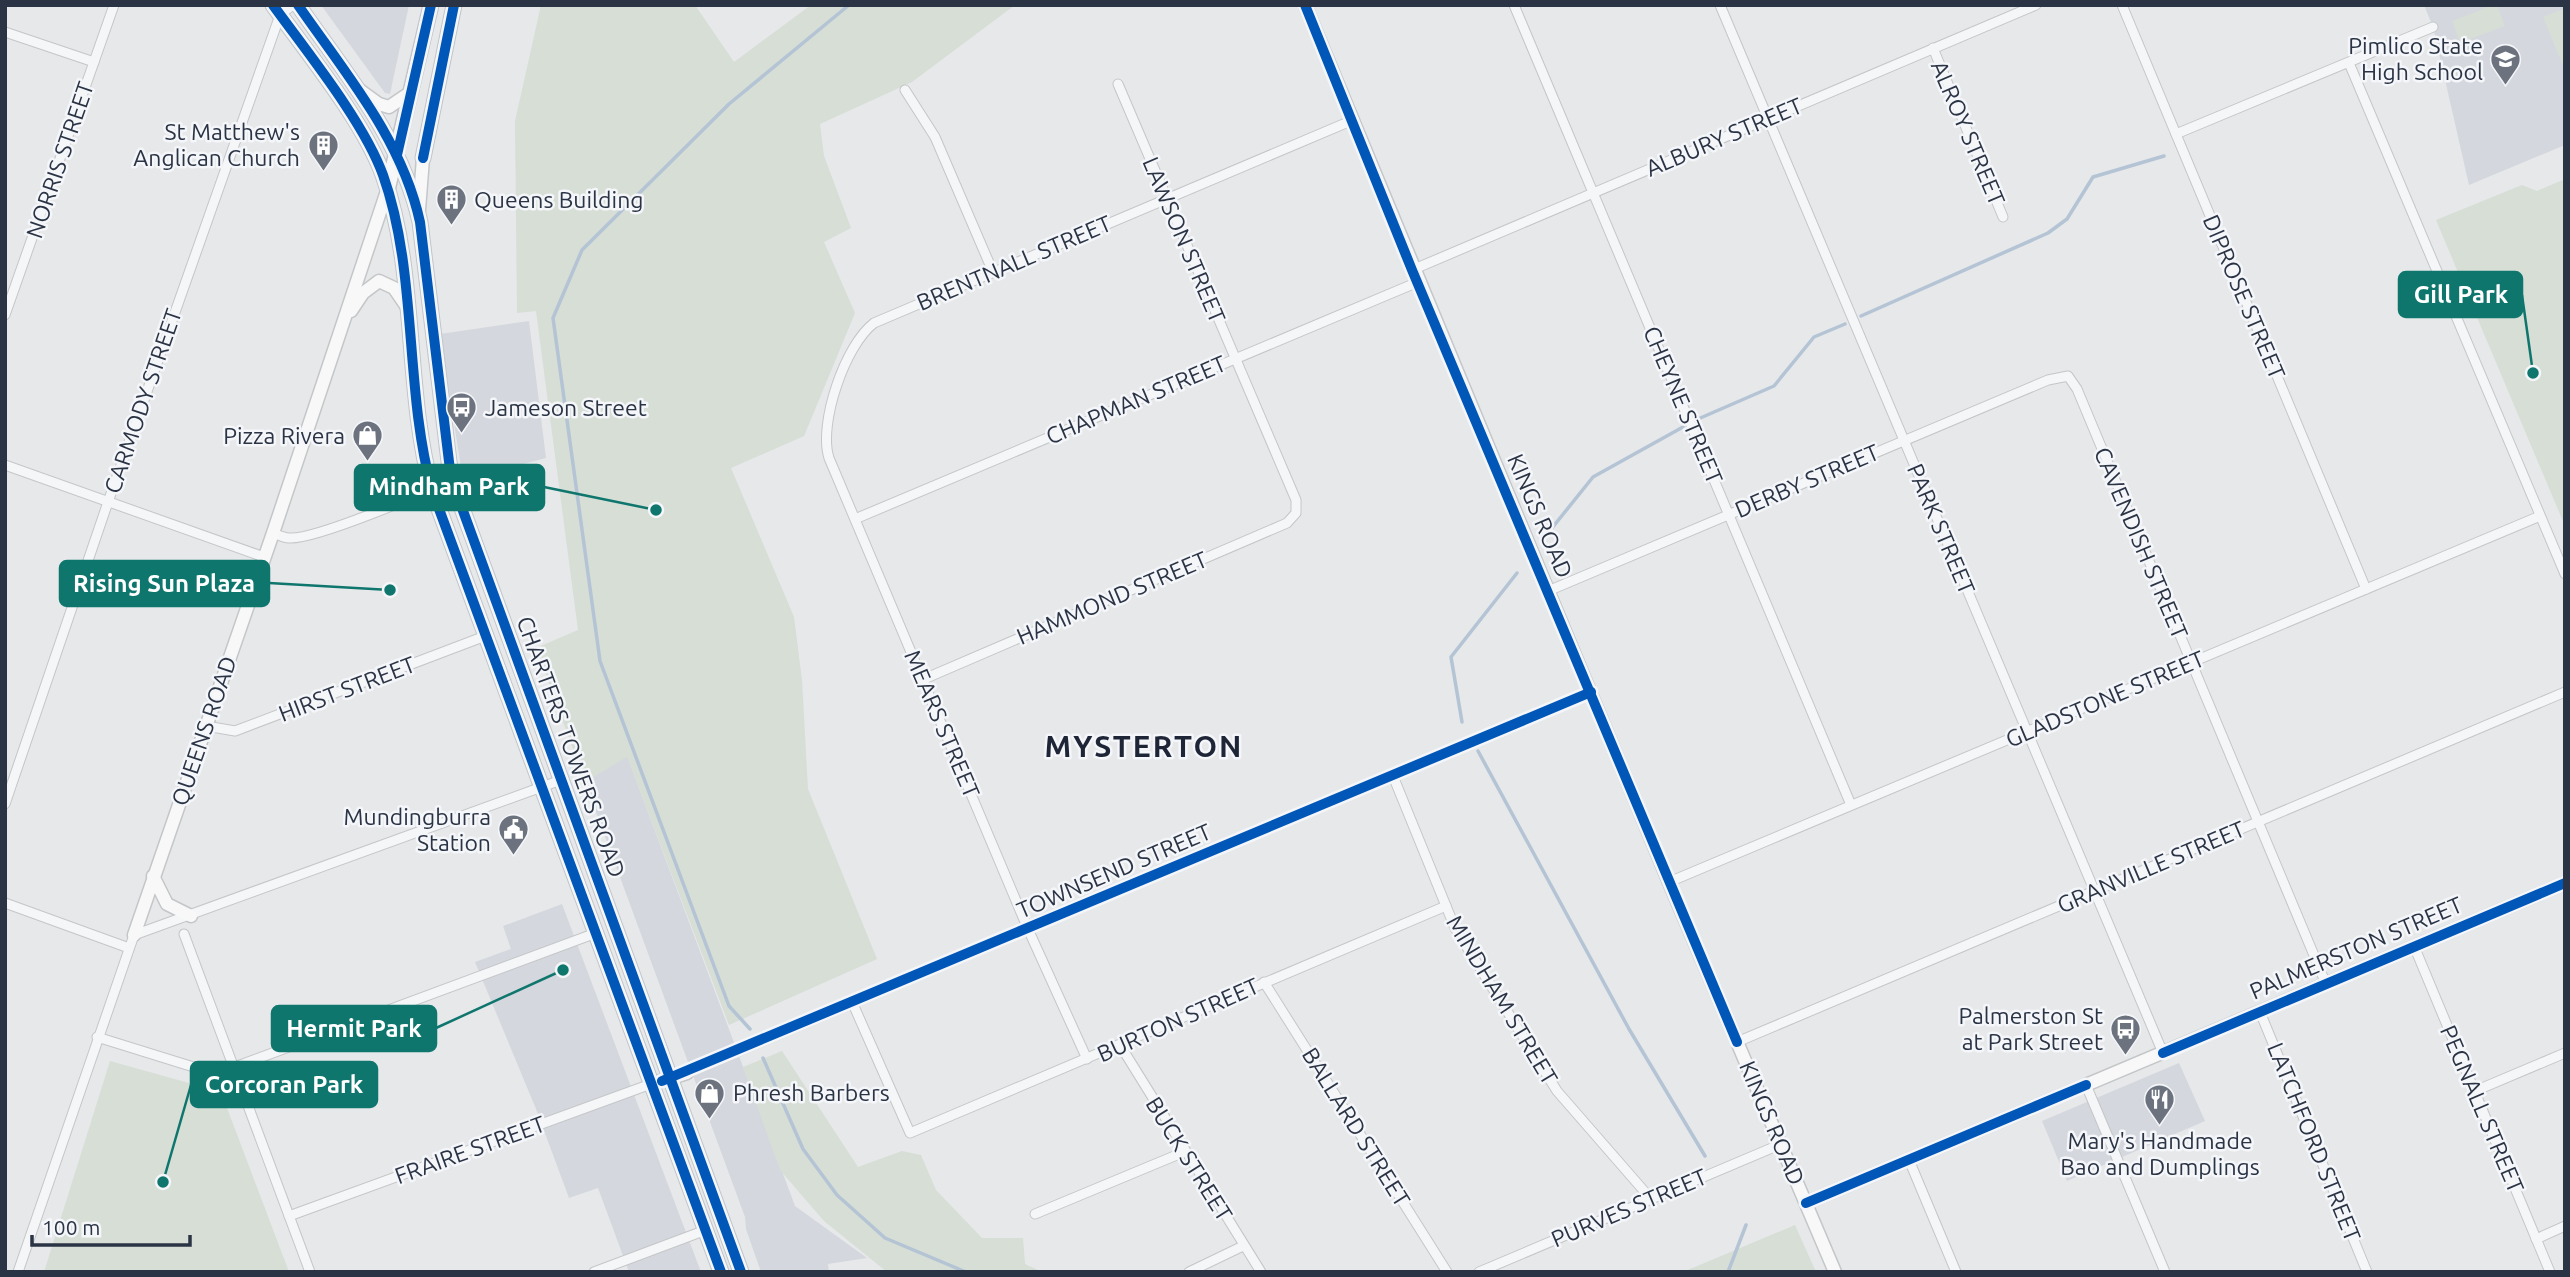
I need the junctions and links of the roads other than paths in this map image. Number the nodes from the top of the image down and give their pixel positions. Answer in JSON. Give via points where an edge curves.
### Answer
{"nodes":[{"id":1,"x":114,"y":5,"type":"edge"},
{"id":2,"x":295,"y":5,"type":"edge"},
{"id":3,"x":431,"y":5,"type":"edge"},
{"id":4,"x":454,"y":5,"type":"edge"},
{"id":5,"x":1305,"y":5,"type":"edge"},
{"id":6,"x":1514,"y":5,"type":"edge"},
{"id":7,"x":1720,"y":5,"type":"edge"},
{"id":8,"x":2036,"y":5,"type":"edge"},
{"id":9,"x":2122,"y":5,"type":"edge"},
{"id":10,"x":277,"y":10,"type":"edge"},
{"id":11,"x":2433,"y":27,"type":"dead end"},
{"id":12,"x":5,"y":32,"type":"edge"},
{"id":13,"x":1933,"y":48,"type":"junction"},
{"id":14,"x":94,"y":62,"type":"junction"},
{"id":15,"x":2349,"y":63,"type":"junction"},
{"id":16,"x":1118,"y":84,"type":"dead end"},
{"id":17,"x":353,"y":85,"type":"junction"},
{"id":18,"x":905,"y":90,"type":"dead end"},
{"id":19,"x":411,"y":92,"type":"junction"},
{"id":20,"x":1768,"y":118,"type":"junction"},
{"id":21,"x":1353,"y":120,"type":"junction"},
{"id":22,"x":2176,"y":134,"type":"junction"},
{"id":23,"x":397,"y":155,"type":"junction"},
{"id":24,"x":423,"y":158,"type":"joint"},
{"id":25,"x":388,"y":188,"type":"junction"},
{"id":26,"x":1593,"y":193,"type":"junction"},
{"id":27,"x":1167,"y":200,"type":"junction"},
{"id":28,"x":2003,"y":217,"type":"dead end"},
{"id":29,"x":420,"y":222,"type":"junction"},
{"id":30,"x":1412,"y":270,"type":"junction"},
{"id":31,"x":993,"y":272,"type":"junction"},
{"id":32,"x":1418,"y":282,"type":"junction"},
{"id":33,"x":407,"y":307,"type":"junction"},
{"id":34,"x":5,"y":315,"type":"edge"},
{"id":35,"x":340,"y":329,"type":"junction"},
{"id":36,"x":1235,"y":359,"type":"junction"},
{"id":37,"x":2068,"y":376,"type":"joint"},
{"id":38,"x":1904,"y":441,"type":"junction"},
{"id":39,"x":5,"y":465,"type":"edge"},
{"id":40,"x":451,"y":478,"type":"junction"},
{"id":41,"x":432,"y":490,"type":"junction"},
{"id":42,"x":108,"y":502,"type":"junction"},
{"id":43,"x":1296,"y":513,"type":"joint"},
{"id":44,"x":1729,"y":514,"type":"junction"},
{"id":45,"x":2540,"y":516,"type":"junction"},
{"id":46,"x":855,"y":519,"type":"junction"},
{"id":47,"x":273,"y":533,"type":"junction"},
{"id":48,"x":264,"y":557,"type":"junction"},
{"id":49,"x":2565,"y":574,"type":"edge"},
{"id":50,"x":2366,"y":589,"type":"junction"},
{"id":51,"x":1548,"y":591,"type":"junction"},
{"id":52,"x":488,"y":635,"type":"junction"},
{"id":53,"x":2191,"y":663,"type":"junction"},
{"id":54,"x":924,"y":679,"type":"junction"},
{"id":55,"x":2565,"y":691,"type":"edge"},
{"id":56,"x":1591,"y":692,"type":"junction"},
{"id":57,"x":206,"y":726,"type":"junction"},
{"id":58,"x":2027,"y":732,"type":"junction"},
{"id":59,"x":1393,"y":776,"type":"junction"},
{"id":60,"x":561,"y":780,"type":"junction"},
{"id":61,"x":543,"y":787,"type":"junction"},
{"id":62,"x":5,"y":804,"type":"edge"},
{"id":63,"x":1851,"y":805,"type":"junction"},
{"id":64,"x":2258,"y":822,"type":"junction"},
{"id":65,"x":153,"y":876,"type":"junction"},
{"id":66,"x":1669,"y":882,"type":"junction"},
{"id":67,"x":2565,"y":883,"type":"edge"},
{"id":68,"x":2095,"y":892,"type":"junction"},
{"id":69,"x":5,"y":903,"type":"edge"},
{"id":70,"x":1446,"y":906,"type":"junction"},
{"id":71,"x":191,"y":916,"type":"junction"},
{"id":72,"x":1028,"y":929,"type":"junction"},
{"id":73,"x":596,"y":933,"type":"junction"},
{"id":74,"x":184,"y":934,"type":"dead end"},
{"id":75,"x":134,"y":935,"type":"junction"},
{"id":76,"x":2414,"y":946,"type":"junction"},
{"id":77,"x":129,"y":948,"type":"junction"},
{"id":78,"x":1264,"y":982,"type":"junction"},
{"id":79,"x":2326,"y":984,"type":"junction"},
{"id":80,"x":853,"y":1004,"type":"junction"},
{"id":81,"x":2260,"y":1012,"type":"junction"},
{"id":82,"x":97,"y":1037,"type":"junction"},
{"id":83,"x":1737,"y":1042,"type":"junction"},
{"id":84,"x":1120,"y":1045,"type":"junction"},
{"id":85,"x":2163,"y":1053,"type":"junction"},
{"id":86,"x":2565,"y":1053,"type":"edge"},
{"id":87,"x":1087,"y":1059,"type":"junction"},
{"id":88,"x":233,"y":1069,"type":"junction"},
{"id":89,"x":687,"y":1073,"type":"joint"},
{"id":90,"x":671,"y":1079,"type":"junction"},
{"id":91,"x":651,"y":1084,"type":"junction"},
{"id":92,"x":2086,"y":1085,"type":"junction"},
{"id":93,"x":2475,"y":1091,"type":"junction"},
{"id":94,"x":1779,"y":1145,"type":"junction"},
{"id":95,"x":1184,"y":1152,"type":"junction"},
{"id":96,"x":1909,"y":1160,"type":"junction"},
{"id":97,"x":1651,"y":1199,"type":"junction"},
{"id":98,"x":1807,"y":1203,"type":"junction"},
{"id":99,"x":1035,"y":1214,"type":"dead end"},
{"id":100,"x":289,"y":1216,"type":"junction"},
{"id":101,"x":2565,"y":1226,"type":"edge"},
{"id":102,"x":706,"y":1230,"type":"junction"},
{"id":103,"x":2536,"y":1238,"type":"junction"},
{"id":104,"x":1243,"y":1246,"type":"junction"},
{"id":105,"x":18,"y":1272,"type":"edge"},
{"id":106,"x":310,"y":1272,"type":"edge"},
{"id":107,"x":594,"y":1272,"type":"edge"},
{"id":108,"x":721,"y":1272,"type":"edge"},
{"id":109,"x":741,"y":1272,"type":"edge"},
{"id":110,"x":1189,"y":1272,"type":"edge"},
{"id":111,"x":1261,"y":1272,"type":"edge"},
{"id":112,"x":1447,"y":1272,"type":"edge"},
{"id":113,"x":1479,"y":1272,"type":"edge"},
{"id":114,"x":1835,"y":1272,"type":"edge"},
{"id":115,"x":1956,"y":1272,"type":"edge"},
{"id":116,"x":2165,"y":1272,"type":"edge"},
{"id":117,"x":2367,"y":1272,"type":"edge"},
{"id":118,"x":2550,"y":1272,"type":"edge"}],
"edges":[{"from":1,"to":14,"type":"street","name":"NORRIS STREET"},
{"from":2,"to":10,"type":"street"},
{"from":2,"to":17,"type":"main road","name":"CHARTERS TOWERS ROAD"},
{"from":3,"to":19,"type":"main road"},
{"from":4,"to":24,"type":"main road"},
{"from":5,"to":21,"type":"street","name":"KINGS ROAD"},
{"from":6,"to":26,"type":"street","name":"CHEYNE STREET"},
{"from":7,"to":20,"type":"street","name":"PARK STREET"},
{"from":8,"to":13,"type":"street","name":"ALBURY STREET"},
{"from":9,"to":22,"type":"street","name":"DIPROSE STREET"},
{"from":10,"to":25,"type":"main road","via":[[370,146]]},
{"from":10,"to":42,"type":"street","name":"CARMODY STREET"},
{"from":11,"to":15,"type":"street"},
{"from":12,"to":14,"type":"street"},
{"from":13,"to":20,"type":"street","name":"ALBURY STREET"},
{"from":13,"to":28,"type":"street","name":"ALROY STREET"},
{"from":14,"to":34,"type":"street","name":"NORRIS STREET"},
{"from":15,"to":22,"type":"street"},
{"from":15,"to":45,"type":"street"},
{"from":16,"to":27,"type":"street","name":"LAWSON STREET"},
{"from":17,"to":19,"type":"street","via":[[384,106],[394,106]]},
{"from":17,"to":23,"type":"main road","name":"CHARTERS TOWERS ROAD"},
{"from":18,"to":31,"type":"street","via":[[935,137]]},
{"from":19,"to":23,"type":"main road"},
{"from":20,"to":26,"type":"street","name":"ALBURY STREET"},
{"from":20,"to":38,"type":"street","name":"PARK STREET"},
{"from":21,"to":27,"type":"street","name":"BRENTNALL STREET"},
{"from":21,"to":30,"type":"street","name":"KINGS ROAD"},
{"from":22,"to":50,"type":"street","name":"DIPROSE STREET"},
{"from":23,"to":25,"type":"main road"},
{"from":23,"to":29,"type":"main road","name":"CHARTERS TOWERS ROAD"},
{"from":24,"to":29,"type":"street"},
{"from":25,"to":33,"type":"main road","name":"CHARTERS TOWERS ROAD"},
{"from":25,"to":35,"type":"street","name":"QUEENS ROAD"},
{"from":26,"to":30,"type":"street","name":"ALBURY STREET"},
{"from":26,"to":44,"type":"street","name":"CHEYNE STREET"},
{"from":27,"to":31,"type":"street","name":"BRENTNALL STREET"},
{"from":27,"to":36,"type":"street","name":"LAWSON STREET"},
{"from":29,"to":40,"type":"main road","name":"CHARTERS TOWERS ROAD"},
{"from":30,"to":32,"type":"street","name":"KINGS ROAD"},
{"from":31,"to":46,"type":"street","name":"BRENTNALL STREET","via":[[886,317],[857,340],[824,437]]},
{"from":32,"to":36,"type":"street","name":"CHAPMAN STREET"},
{"from":32,"to":51,"type":"street","name":"KINGS ROAD"},
{"from":33,"to":35,"type":"street","via":[[391,285],[375,283]]},
{"from":33,"to":41,"type":"main road","name":"CHARTERS TOWERS ROAD","via":[[418,426]]},
{"from":35,"to":47,"type":"street","name":"QUEENS ROAD"},
{"from":36,"to":43,"type":"street","name":"LAWSON STREET","via":[[1296,500]]},
{"from":36,"to":46,"type":"street","name":"CHAPMAN STREET"},
{"from":37,"to":38,"type":"street","name":"DERBY STREET","via":[[2048,380]]},
{"from":37,"to":53,"type":"street","name":"CAVENDISH STREET"},
{"from":38,"to":44,"type":"street","name":"DERBY STREET"},
{"from":38,"to":58,"type":"street","name":"PARK STREET"},
{"from":39,"to":42,"type":"street"},
{"from":40,"to":41,"type":"street"},
{"from":40,"to":60,"type":"main road","name":"CHARTERS TOWERS ROAD"},
{"from":41,"to":47,"type":"street","via":[[311,534],[289,538]]},
{"from":41,"to":52,"type":"main road","name":"CHARTERS TOWERS ROAD"},
{"from":42,"to":48,"type":"street"},
{"from":42,"to":62,"type":"street","name":"CARMODY STREET"},
{"from":43,"to":54,"type":"street","name":"HAMMOND STREET","via":[[1287,523]]},
{"from":44,"to":51,"type":"street","name":"DERBY STREET"},
{"from":44,"to":63,"type":"street","name":"CHEYNE STREET"},
{"from":45,"to":49,"type":"street"},
{"from":45,"to":50,"type":"street","name":"GLADSTONE STREET"},
{"from":46,"to":54,"type":"street","name":"MEARS STREET"},
{"from":47,"to":48,"type":"street","name":"QUEENS ROAD"},
{"from":48,"to":57,"type":"street","name":"QUEENS ROAD"},
{"from":50,"to":53,"type":"street","name":"GLADSTONE STREET"},
{"from":51,"to":56,"type":"street","name":"KINGS ROAD"},
{"from":52,"to":57,"type":"street","name":"HIRST STREET","via":[[235,731]]},
{"from":52,"to":61,"type":"main road","name":"CHARTERS TOWERS ROAD"},
{"from":53,"to":58,"type":"street","name":"GLADSTONE STREET"},
{"from":53,"to":64,"type":"street","name":"CAVENDISH STREET"},
{"from":54,"to":72,"type":"street","name":"MEARS STREET"},
{"from":55,"to":64,"type":"street","name":"GRANVILLE STREET"},
{"from":56,"to":59,"type":"street","name":"TOWNSEND STREET"},
{"from":56,"to":66,"type":"street","name":"KINGS ROAD"},
{"from":57,"to":65,"type":"street","name":"QUEENS ROAD"},
{"from":58,"to":63,"type":"street","name":"GLADSTONE STREET"},
{"from":58,"to":68,"type":"street","name":"PARK STREET"},
{"from":59,"to":70,"type":"street","name":"MINDHAM STREET"},
{"from":59,"to":72,"type":"street","name":"TOWNSEND STREET"},
{"from":60,"to":61,"type":"street"},
{"from":60,"to":90,"type":"main road","name":"CHARTERS TOWERS ROAD"},
{"from":61,"to":71,"type":"street"},
{"from":61,"to":73,"type":"main road","name":"CHARTERS TOWERS ROAD"},
{"from":63,"to":66,"type":"street","name":"GLADSTONE STREET"},
{"from":64,"to":68,"type":"street","name":"GRANVILLE STREET"},
{"from":64,"to":79,"type":"street","name":"CAVENDISH STREET"},
{"from":65,"to":71,"type":"street","via":[[167,904]]},
{"from":65,"to":75,"type":"street","name":"QUEENS ROAD"},
{"from":66,"to":83,"type":"street","name":"KINGS ROAD"},
{"from":67,"to":76,"type":"street","name":"PALMERSTON STREET"},
{"from":68,"to":83,"type":"street","name":"GRANVILLE STREET"},
{"from":68,"to":85,"type":"street","name":"PARK STREET"},
{"from":69,"to":77,"type":"street"},
{"from":70,"to":78,"type":"street","name":"BURTON STREET"},
{"from":70,"to":97,"type":"street","name":"MINDHAM STREET","via":[[1455,928],[1557,1091]]},
{"from":71,"to":75,"type":"street"},
{"from":72,"to":80,"type":"street","name":"TOWNSEND STREET"},
{"from":72,"to":87,"type":"street","name":"MEARS STREET"},
{"from":73,"to":88,"type":"street"},
{"from":73,"to":91,"type":"main road","name":"CHARTERS TOWERS ROAD"},
{"from":74,"to":88,"type":"street"},
{"from":75,"to":77,"type":"street","name":"QUEENS ROAD"},
{"from":76,"to":79,"type":"street","name":"PALMERSTON STREET"},
{"from":76,"to":93,"type":"street","name":"PEGNALL STREET"},
{"from":77,"to":82,"type":"street","name":"QUEENS ROAD"},
{"from":78,"to":84,"type":"street","name":"BURTON STREET"},
{"from":78,"to":112,"type":"street","name":"BALLARD STREET"},
{"from":79,"to":81,"type":"street","name":"PALMERSTON STREET"},
{"from":80,"to":87,"type":"street","name":"BURTON STREET","via":[[910,1133]]},
{"from":80,"to":89,"type":"street","name":"TOWNSEND STREET"},
{"from":81,"to":85,"type":"street","name":"PALMERSTON STREET"},
{"from":81,"to":117,"type":"street","name":"LATCHFORD STREET"},
{"from":82,"to":88,"type":"street","via":[[216,1074]]},
{"from":82,"to":105,"type":"street","name":"QUEENS ROAD"},
{"from":83,"to":94,"type":"street","name":"KINGS ROAD"},
{"from":84,"to":87,"type":"street","name":"BURTON STREET"},
{"from":84,"to":95,"type":"street","name":"BUCK STREET"},
{"from":85,"to":92,"type":"street","name":"PALMERSTON STREET"},
{"from":86,"to":93,"type":"street"},
{"from":88,"to":100,"type":"street"},
{"from":89,"to":90,"type":"street","name":"TOWNSEND STREET"},
{"from":90,"to":91,"type":"street","name":"TOWNSEND STREET"},
{"from":90,"to":109,"type":"main road","name":"CHARTERS TOWERS ROAD"},
{"from":91,"to":100,"type":"street","name":"FRAIRE STREET"},
{"from":91,"to":102,"type":"main road","name":"CHARTERS TOWERS ROAD"},
{"from":92,"to":96,"type":"street","name":"PALMERSTON STREET"},
{"from":92,"to":116,"type":"street"},
{"from":93,"to":103,"type":"street","name":"PEGNALL STREET"},
{"from":94,"to":97,"type":"street","name":"PURVES STREET"},
{"from":94,"to":98,"type":"street","name":"KINGS ROAD"},
{"from":95,"to":99,"type":"street"},
{"from":95,"to":104,"type":"street","name":"BUCK STREET"},
{"from":96,"to":98,"type":"street","name":"PALMERSTON STREET"},
{"from":96,"to":115,"type":"street"},
{"from":97,"to":113,"type":"street","name":"PURVES STREET"},
{"from":98,"to":114,"type":"street","name":"KINGS ROAD"},
{"from":100,"to":106,"type":"street"},
{"from":101,"to":103,"type":"street"},
{"from":102,"to":107,"type":"street"},
{"from":102,"to":108,"type":"main road","name":"CHARTERS TOWERS ROAD"},
{"from":103,"to":118,"type":"street","name":"PEGNALL STREET"},
{"from":104,"to":110,"type":"street"},
{"from":104,"to":111,"type":"street","name":"BUCK STREET"}]}
